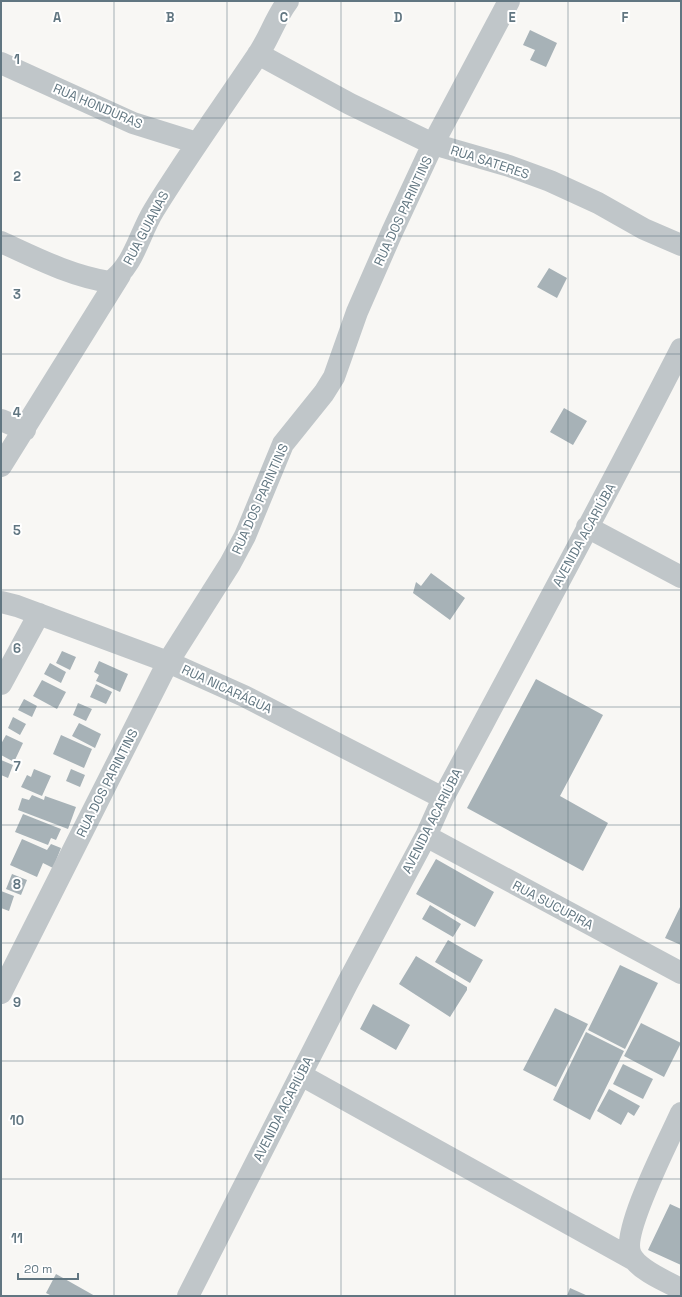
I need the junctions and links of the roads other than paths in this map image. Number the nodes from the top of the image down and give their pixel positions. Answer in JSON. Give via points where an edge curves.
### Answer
{"nodes":[{"id":1,"x":288,"y":1,"type":"edge"},
{"id":2,"x":509,"y":1,"type":"edge"},
{"id":3,"x":258,"y":54,"type":"junction"},
{"id":4,"x":1,"y":63,"type":"edge"},
{"id":5,"x":197,"y":143,"type":"junction"},
{"id":6,"x":433,"y":144,"type":"junction"},
{"id":7,"x":1,"y":242,"type":"edge"},
{"id":8,"x":681,"y":245,"type":"edge"},
{"id":9,"x":120,"y":275,"type":"junction"},
{"id":10,"x":681,"y":350,"type":"edge"},
{"id":11,"x":1,"y":420,"type":"edge"},
{"id":12,"x":25,"y":430,"type":"junction"},
{"id":13,"x":1,"y":466,"type":"edge"},
{"id":14,"x":587,"y":527,"type":"junction"},
{"id":15,"x":681,"y":578,"type":"edge"},
{"id":16,"x":1,"y":602,"type":"edge"},
{"id":17,"x":39,"y":614,"type":"junction"},
{"id":18,"x":168,"y":662,"type":"junction"},
{"id":19,"x":1,"y":684,"type":"edge"},
{"id":20,"x":443,"y":798,"type":"junction"},
{"id":21,"x":426,"y":836,"type":"junction"},
{"id":22,"x":681,"y":973,"type":"edge"},
{"id":23,"x":1,"y":993,"type":"edge"},
{"id":24,"x":301,"y":1075,"type":"junction"},
{"id":25,"x":681,"y":1113,"type":"edge"},
{"id":26,"x":634,"y":1260,"type":"junction"},
{"id":27,"x":681,"y":1290,"type":"edge"},
{"id":28,"x":188,"y":1296,"type":"edge"}],
"edges":[{"from":1,"to":3,"type":"street","name":"RUA GUIANAS","via":[[272,25]]},
{"from":2,"to":6,"type":"street","name":"RUA DOS PARINTINS"},
{"from":3,"to":5,"type":"street","name":"RUA GUIANAS"},
{"from":3,"to":6,"type":"street","name":"RUA SATERES","via":[[350,104]]},
{"from":4,"to":5,"type":"street","name":"RUA HONDURAS","via":[[133,123]]},
{"from":5,"to":9,"type":"street","name":"RUA GUIANAS","via":[[152,212]]},
{"from":6,"to":8,"type":"street","name":"RUA SATERES","via":[[550,181]]},
{"from":6,"to":18,"type":"street","name":"RUA DOS PARINTINS","via":[[357,312],[334,377],[283,444],[246,536]]},
{"from":7,"to":9,"type":"street","name":"RUA GUIANAS","via":[[58,268],[98,280],[110,282]]},
{"from":9,"to":12,"type":"street"},
{"from":10,"to":14,"type":"street","name":"AVENIDA ACARIÚBA"},
{"from":11,"to":12,"type":"street"},
{"from":12,"to":13,"type":"street"},
{"from":14,"to":15,"type":"street"},
{"from":14,"to":20,"type":"street","name":"AVENIDA ACARIÚBA"},
{"from":16,"to":17,"type":"street","name":"RUA NICARÁGUA"},
{"from":17,"to":18,"type":"street","name":"RUA NICARÁGUA"},
{"from":17,"to":19,"type":"street"},
{"from":18,"to":20,"type":"street","name":"RUA NICARÁGUA","via":[[244,696]]},
{"from":18,"to":23,"type":"street","name":"RUA DOS PARINTINS"},
{"from":20,"to":21,"type":"street","name":"AVENIDA ACARIÚBA"},
{"from":21,"to":22,"type":"street","name":"RUA SUCUPIRA"},
{"from":21,"to":24,"type":"street","name":"AVENIDA ACARIÚBA"},
{"from":24,"to":26,"type":"street"},
{"from":24,"to":28,"type":"street","name":"AVENIDA ACARIÚBA"},
{"from":25,"to":26,"type":"street","via":[[636,1213],[628,1246]]},
{"from":26,"to":27,"type":"street","via":[[642,1268]]}]}
